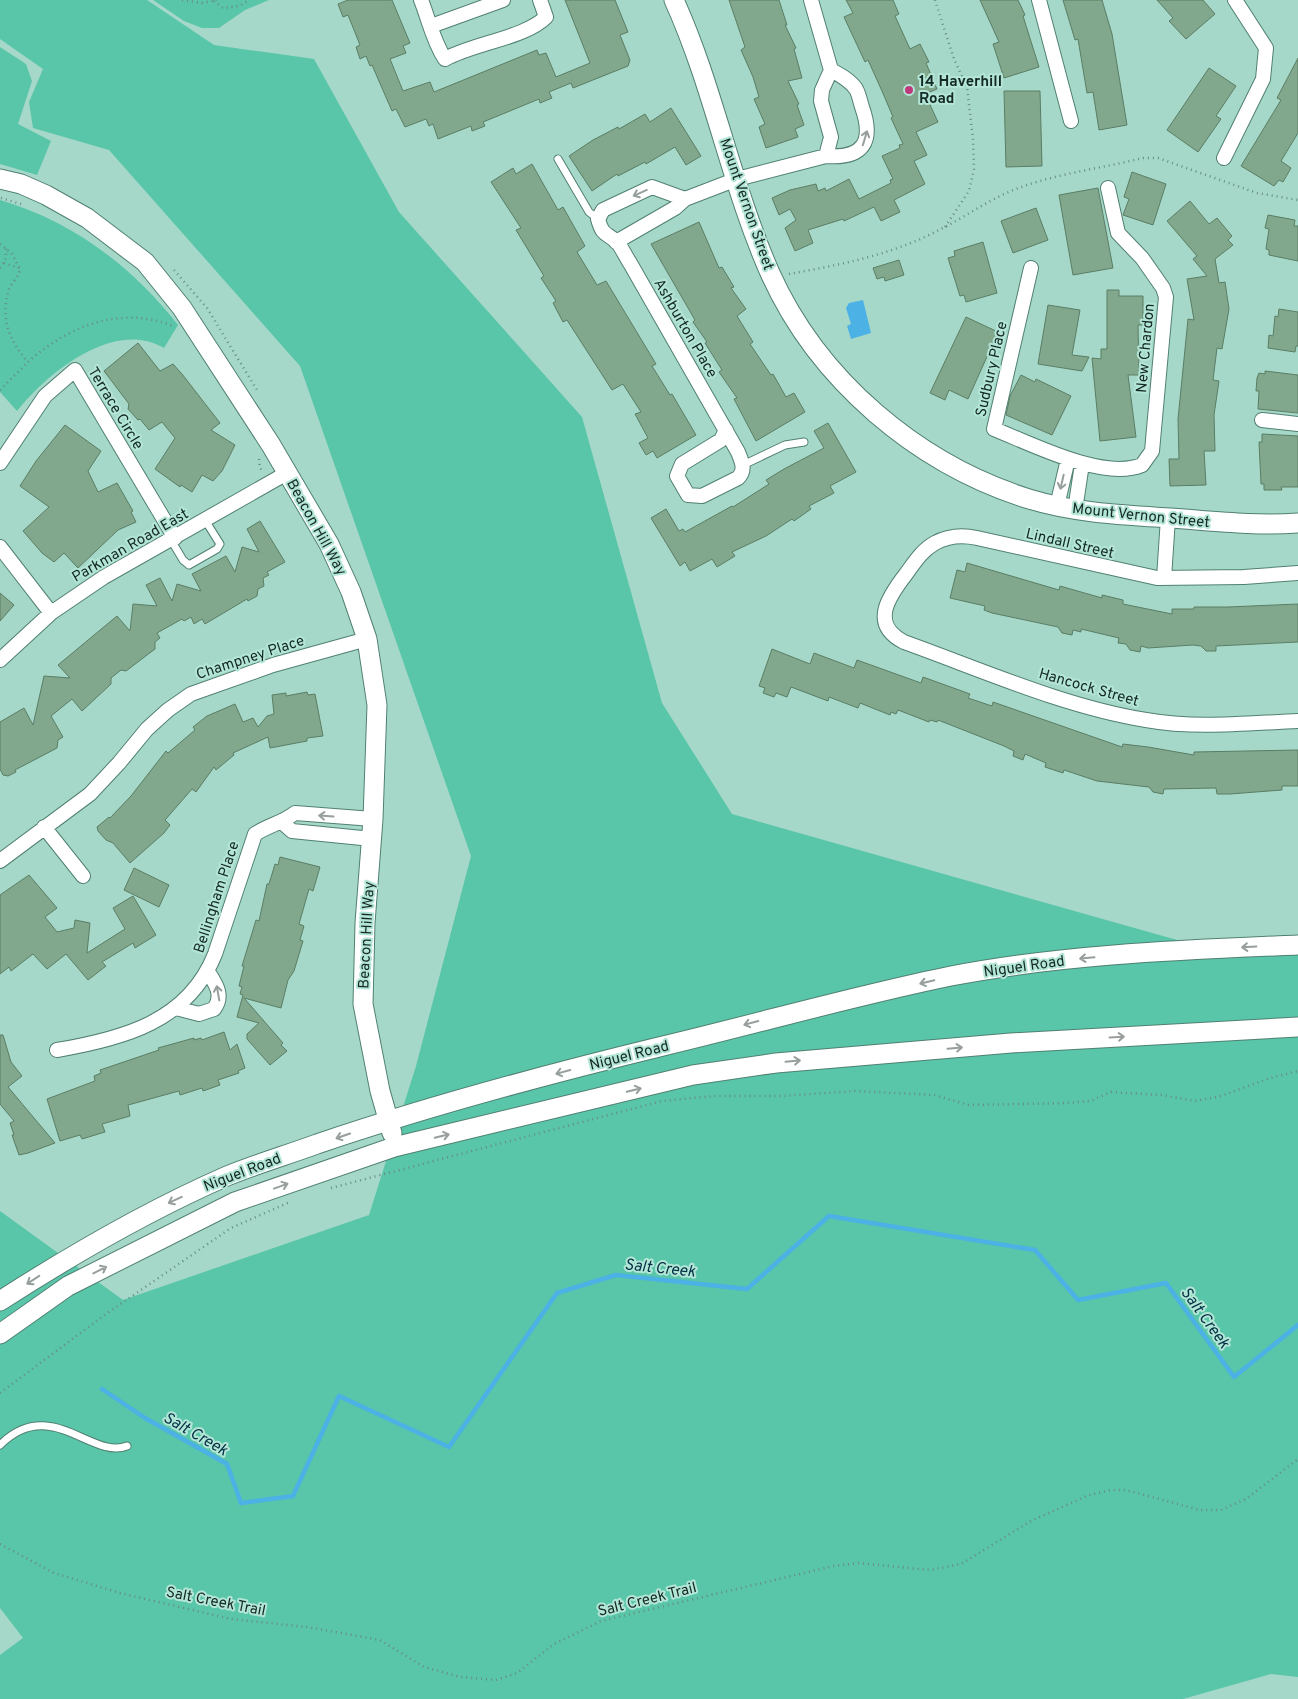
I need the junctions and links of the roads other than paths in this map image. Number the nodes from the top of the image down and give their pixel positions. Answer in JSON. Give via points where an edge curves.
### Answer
{"nodes":[{"id":1,"x":421,"y":0,"type":"edge"},
{"id":2,"x":503,"y":0,"type":"edge"},
{"id":3,"x":540,"y":0,"type":"edge"},
{"id":4,"x":674,"y":0,"type":"edge"},
{"id":5,"x":811,"y":0,"type":"edge"},
{"id":6,"x":1039,"y":0,"type":"edge"},
{"id":7,"x":1235,"y":0,"type":"edge"},
{"id":8,"x":431,"y":26,"type":"junction"},
{"id":9,"x":832,"y":70,"type":"junction"},
{"id":10,"x":1071,"y":121,"type":"dead end"},
{"id":11,"x":826,"y":156,"type":"junction"},
{"id":12,"x":1224,"y":158,"type":"dead end"},
{"id":13,"x":558,"y":159,"type":"dead end"},
{"id":14,"x":0,"y":179,"type":"edge"},
{"id":15,"x":737,"y":179,"type":"junction"},
{"id":16,"x":1108,"y":188,"type":"dead end"},
{"id":17,"x":686,"y":199,"type":"junction"},
{"id":18,"x":598,"y":218,"type":"junction"},
{"id":19,"x":616,"y":242,"type":"junction"},
{"id":20,"x":1030,"y":268,"type":"dead end"},
{"id":21,"x":1262,"y":420,"type":"dead end"},
{"id":22,"x":1298,"y":424,"type":"edge"},
{"id":23,"x":726,"y":430,"type":"junction"},
{"id":24,"x":804,"y":442,"type":"dead end"},
{"id":25,"x":1068,"y":458,"type":"junction"},
{"id":26,"x":0,"y":463,"type":"edge"},
{"id":27,"x":1082,"y":464,"type":"junction"},
{"id":28,"x":743,"y":465,"type":"junction"},
{"id":29,"x":287,"y":473,"type":"junction"},
{"id":30,"x":1066,"y":508,"type":"junction"},
{"id":31,"x":1168,"y":518,"type":"junction"},
{"id":32,"x":205,"y":520,"type":"junction"},
{"id":33,"x":1298,"y":523,"type":"edge"},
{"id":34,"x":173,"y":539,"type":"junction"},
{"id":35,"x":0,"y":547,"type":"edge"},
{"id":36,"x":1298,"y":573,"type":"edge"},
{"id":37,"x":1164,"y":578,"type":"junction"},
{"id":38,"x":51,"y":613,"type":"junction"},
{"id":39,"x":887,"y":624,"type":"joint"},
{"id":40,"x":368,"y":639,"type":"junction"},
{"id":41,"x":0,"y":660,"type":"edge"},
{"id":42,"x":1298,"y":721,"type":"edge"},
{"id":43,"x":373,"y":819,"type":"junction"},
{"id":44,"x":283,"y":823,"type":"junction"},
{"id":45,"x":44,"y":827,"type":"junction"},
{"id":46,"x":372,"y":839,"type":"junction"},
{"id":47,"x":0,"y":861,"type":"edge"},
{"id":48,"x":82,"y":876,"type":"dead end"},
{"id":49,"x":1298,"y":945,"type":"edge"},
{"id":50,"x":208,"y":972,"type":"junction"},
{"id":51,"x":176,"y":1008,"type":"junction"},
{"id":52,"x":1298,"y":1027,"type":"edge"},
{"id":53,"x":56,"y":1050,"type":"dead end"},
{"id":54,"x":389,"y":1121,"type":"junction"},
{"id":55,"x":394,"y":1147,"type":"junction"},
{"id":56,"x":0,"y":1301,"type":"edge"},
{"id":57,"x":0,"y":1334,"type":"edge"},
{"id":58,"x":0,"y":1445,"type":"edge"},
{"id":59,"x":127,"y":1446,"type":"dead end"}],
"edges":[{"from":1,"to":8,"type":"street"},
{"from":2,"to":8,"type":"street"},
{"from":3,"to":8,"type":"street","via":[[546,17],[536,27],[463,50],[445,60],[435,44]]},
{"from":4,"to":15,"type":"main road","name":"Mount Vernon Street","via":[[709,90]]},
{"from":5,"to":9,"type":"street"},
{"from":6,"to":10,"type":"street"},
{"from":7,"to":12,"type":"street","via":[[1266,48],[1263,79]]},
{"from":9,"to":11,"type":"street","via":[[822,90],[821,101],[831,137]]},
{"from":11,"to":9,"type":"street","one_way":true,"via":[[853,154],[868,137],[868,124],[856,88]]},
{"from":11,"to":15,"type":"street"},
{"from":13,"to":18,"type":"lane","via":[[588,212]]},
{"from":14,"to":29,"type":"main road","name":"Beacon Hill Way","via":[[21,184],[87,218],[145,262],[182,308]]},
{"from":15,"to":17,"type":"street"},
{"from":15,"to":30,"type":"main road","name":"Mount Vernon Street","via":[[761,252],[782,296],[806,337],[852,391],[887,422],[934,456],[987,484]]},
{"from":16,"to":27,"type":"street","name":"New Chardon","via":[[1118,233],[1142,258],[1166,296],[1152,452],[1149,459],[1135,468]]},
{"from":17,"to":18,"type":"street","one_way":true,"via":[[652,188],[604,210]]},
{"from":17,"to":19,"type":"street"},
{"from":18,"to":19,"type":"street","name":"Ashburton Place","via":[[601,229]]},
{"from":19,"to":23,"type":"street","name":"Ashburton Place"},
{"from":20,"to":25,"type":"street","name":"Sudbury Place","via":[[994,429]]},
{"from":21,"to":22,"type":"street"},
{"from":23,"to":28,"type":"street","name":"Ashburton Place"},
{"from":23,"to":28,"type":"street","via":[[721,440],[682,464],[677,476],[688,495],[702,496],[738,478]]},
{"from":24,"to":28,"type":"lane","via":[[785,445]]},
{"from":25,"to":27,"type":"street","name":"Sudbury Place"},
{"from":25,"to":30,"type":"street","one_way":true},
{"from":26,"to":34,"type":"street","name":"Terrace Circle","via":[[45,396],[75,370]]},
{"from":27,"to":30,"type":"street"},
{"from":29,"to":32,"type":"street","name":"Parkman Road East"},
{"from":29,"to":40,"type":"main road","name":"Beacon Hill Way","via":[[329,544]]},
{"from":30,"to":31,"type":"main road","name":"Mount Vernon Street"},
{"from":31,"to":33,"type":"main road","name":"Mount Vernon Street","via":[[1237,524]]},
{"from":31,"to":37,"type":"street"},
{"from":32,"to":34,"type":"street","name":"Parkman Road East"},
{"from":32,"to":34,"type":"lane","via":[[220,544],[217,549],[189,565]]},
{"from":34,"to":38,"type":"street","name":"Parkman Road East","via":[[104,576]]},
{"from":35,"to":38,"type":"street"},
{"from":36,"to":37,"type":"street","name":"Lindall Street"},
{"from":37,"to":39,"type":"street","name":"Lindall Street","via":[[977,538],[955,537],[935,544],[918,558],[888,598]]},
{"from":38,"to":41,"type":"street","name":"Parkman Road East"},
{"from":39,"to":42,"type":"street","name":"Hancock Street","via":[[893,634],[904,642],[1070,701],[1126,717],[1206,725]]},
{"from":40,"to":43,"type":"main road","name":"Beacon Hill Way","via":[[377,706]]},
{"from":40,"to":45,"type":"street","name":"Champney Place","via":[[273,665],[191,694],[147,729],[90,794]]},
{"from":43,"to":44,"type":"street","name":"Bellingham Place","one_way":true,"via":[[295,813]]},
{"from":43,"to":46,"type":"main road","name":"Beacon Hill Way"},
{"from":44,"to":46,"type":"street","via":[[292,831]]},
{"from":44,"to":50,"type":"street","name":"Bellingham Place","via":[[269,825],[255,834]]},
{"from":45,"to":47,"type":"street","name":"Champney Place"},
{"from":45,"to":48,"type":"street"},
{"from":46,"to":54,"type":"main road","name":"Beacon Hill Way","via":[[363,1004]]},
{"from":49,"to":54,"type":"main road","name":"Niguel Road","one_way":true,"via":[[1166,951],[1038,963],[953,976],[610,1059]]},
{"from":50,"to":51,"type":"street","name":"Bellingham Place","via":[[196,990]]},
{"from":51,"to":50,"type":"street","name":"Bellingham Place","one_way":true,"via":[[199,1014],[214,1009],[220,999],[219,992]]},
{"from":51,"to":53,"type":"street","name":"Bellingham Place","via":[[135,1032],[101,1043]]},
{"from":55,"to":52,"type":"main road","name":"Niguel Road","one_way":true,"via":[[693,1075],[776,1063],[1011,1043]]},
{"from":54,"to":55,"type":"main road","name":"Beacon Hill Way"},
{"from":54,"to":56,"type":"main road","name":"Niguel Road","one_way":true,"via":[[231,1174],[63,1260]]},
{"from":57,"to":55,"type":"main road","name":"Niguel Road","one_way":true,"via":[[68,1286],[235,1202]]},
{"from":58,"to":59,"type":"lane","via":[[10,1435],[36,1426],[67,1429],[118,1449]]}]}
